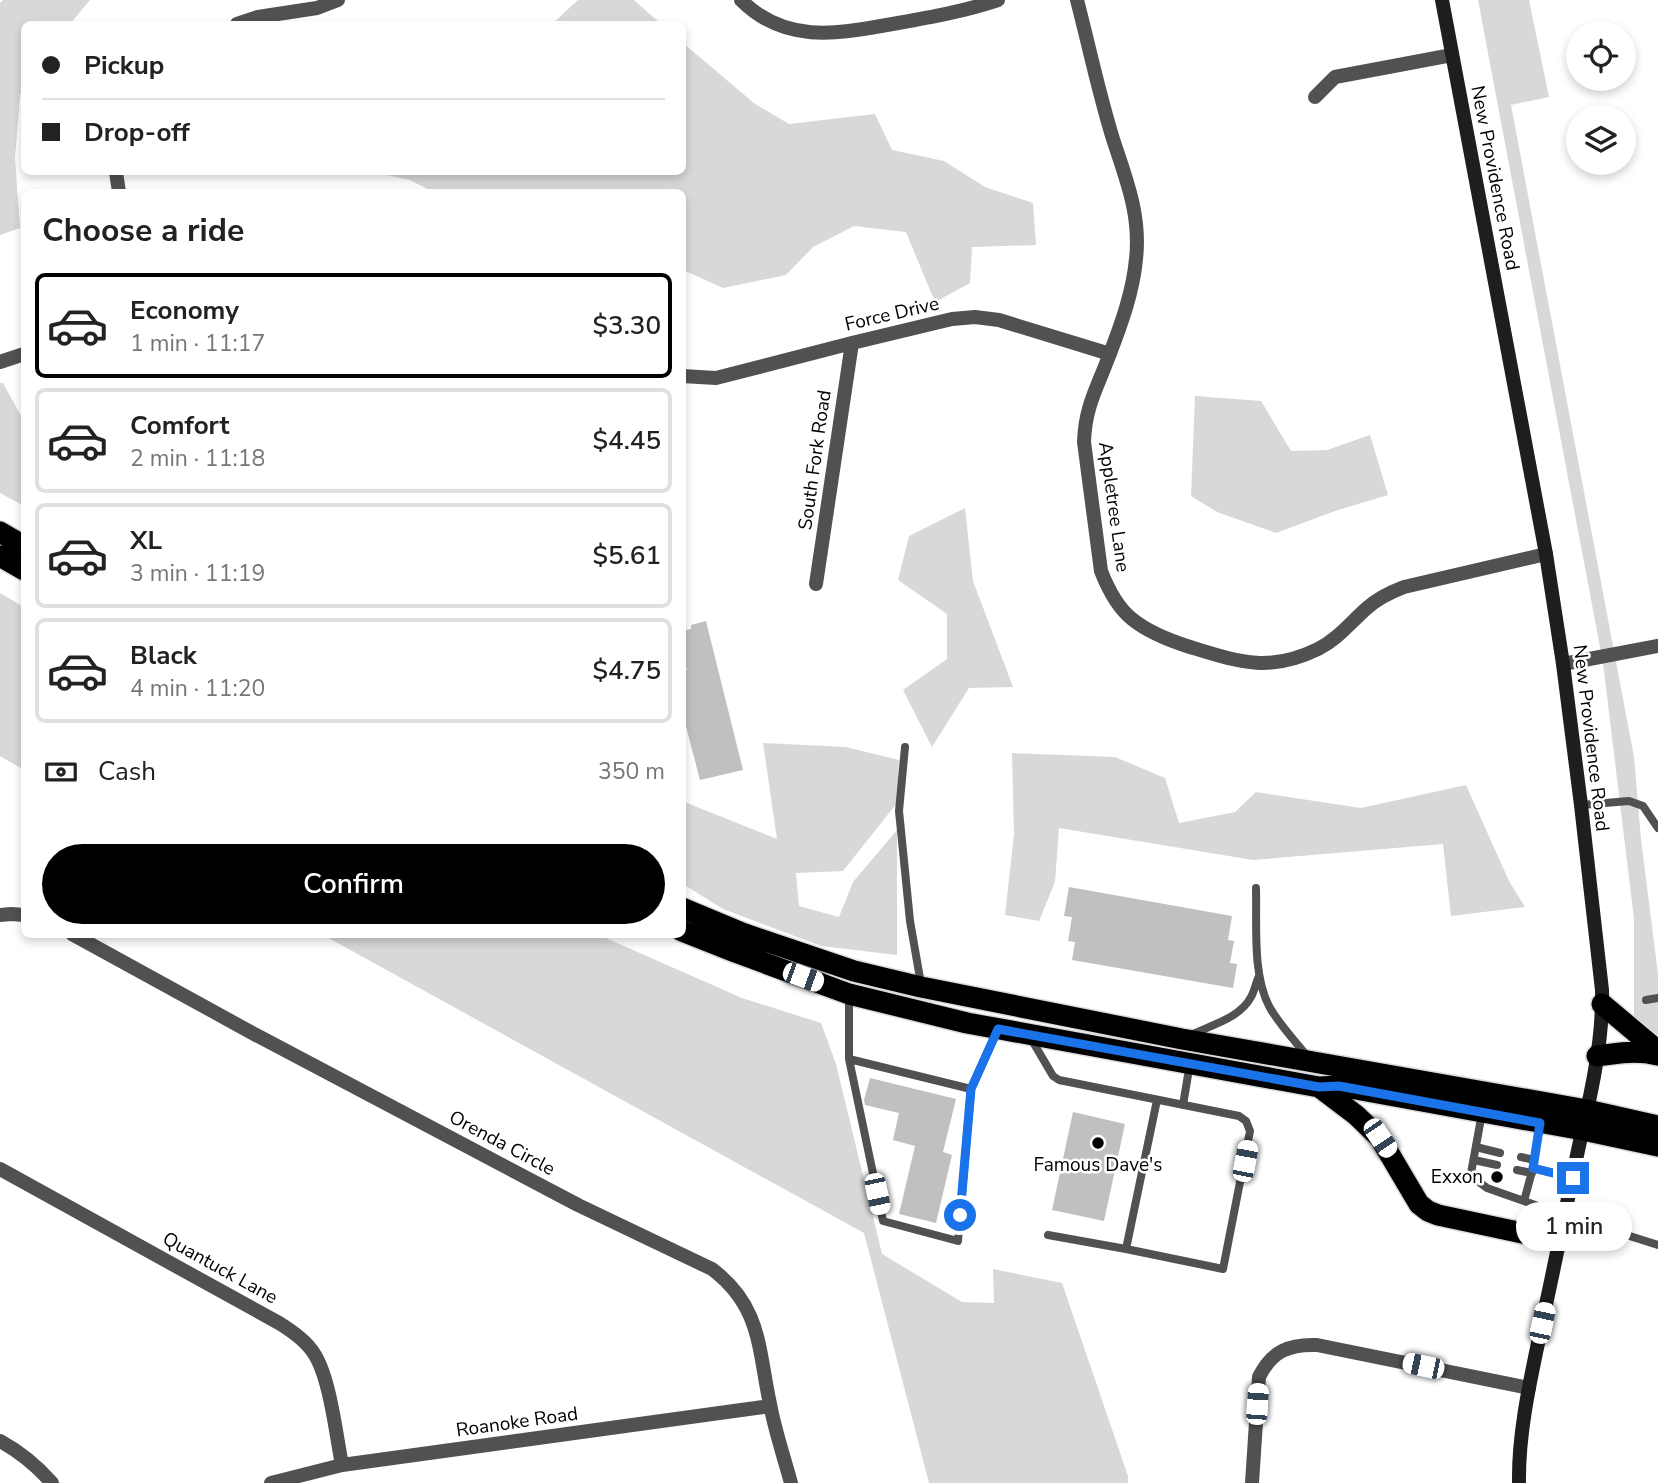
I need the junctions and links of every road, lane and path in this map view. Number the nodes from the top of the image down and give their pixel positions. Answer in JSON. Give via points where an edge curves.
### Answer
{"nodes":[{"id":1,"x":338,"y":0,"type":"edge"},
{"id":2,"x":741,"y":0,"type":"edge"},
{"id":3,"x":998,"y":0,"type":"edge"},
{"id":4,"x":1077,"y":0,"type":"edge"},
{"id":5,"x":1442,"y":0,"type":"edge"},
{"id":6,"x":246,"y":21,"type":"edge"},
{"id":7,"x":1452,"y":55,"type":"junction"},
{"id":8,"x":1315,"y":97,"type":"dead end"},
{"id":9,"x":852,"y":343,"type":"junction"},
{"id":10,"x":1110,"y":354,"type":"junction"},
{"id":11,"x":21,"y":355,"type":"edge"},
{"id":12,"x":0,"y":362,"type":"edge"},
{"id":13,"x":686,"y":376,"type":"edge"},
{"id":14,"x":0,"y":532,"type":"edge"},
{"id":15,"x":21,"y":544,"type":"edge"},
{"id":16,"x":1546,"y":554,"type":"junction"},
{"id":17,"x":0,"y":556,"type":"edge"},
{"id":18,"x":21,"y":568,"type":"edge"},
{"id":19,"x":816,"y":584,"type":"dead end"},
{"id":20,"x":1658,"y":646,"type":"edge"},
{"id":21,"x":1563,"y":664,"type":"junction"},
{"id":22,"x":905,"y":747,"type":"dead end"},
{"id":23,"x":1581,"y":805,"type":"junction"},
{"id":24,"x":1658,"y":828,"type":"edge"},
{"id":25,"x":1256,"y":888,"type":"dead end"},
{"id":26,"x":686,"y":910,"type":"edge"},
{"id":27,"x":0,"y":915,"type":"edge"},
{"id":28,"x":21,"y":915,"type":"edge"},
{"id":29,"x":686,"y":933,"type":"edge"},
{"id":30,"x":79,"y":938,"type":"edge"},
{"id":31,"x":1259,"y":976,"type":"junction"},
{"id":32,"x":921,"y":987,"type":"junction"},
{"id":33,"x":849,"y":994,"type":"junction"},
{"id":34,"x":1658,"y":998,"type":"edge"},
{"id":35,"x":1646,"y":999,"type":"dead end"},
{"id":36,"x":1602,"y":1004,"type":"junction"},
{"id":37,"x":998,"y":1029,"type":"junction"},
{"id":38,"x":1028,"y":1034,"type":"junction"},
{"id":39,"x":1182,"y":1039,"type":"junction"},
{"id":40,"x":1658,"y":1053,"type":"edge"},
{"id":41,"x":1597,"y":1056,"type":"junction"},
{"id":42,"x":849,"y":1059,"type":"junction"},
{"id":43,"x":1311,"y":1061,"type":"junction"},
{"id":44,"x":1190,"y":1063,"type":"junction"},
{"id":45,"x":1319,"y":1087,"type":"junction"},
{"id":46,"x":971,"y":1089,"type":"junction"},
{"id":47,"x":1157,"y":1100,"type":"junction"},
{"id":48,"x":1183,"y":1105,"type":"junction"},
{"id":49,"x":1482,"y":1112,"type":"junction"},
{"id":50,"x":1585,"y":1120,"type":"junction"},
{"id":51,"x":1540,"y":1123,"type":"junction"},
{"id":52,"x":1658,"y":1126,"type":"edge"},
{"id":53,"x":1658,"y":1146,"type":"edge"},
{"id":54,"x":1476,"y":1147,"type":"junction"},
{"id":55,"x":1500,"y":1153,"type":"dead end"},
{"id":56,"x":1521,"y":1157,"type":"dead end"},
{"id":57,"x":1474,"y":1160,"type":"junction"},
{"id":58,"x":1497,"y":1165,"type":"dead end"},
{"id":59,"x":1533,"y":1167,"type":"junction"},
{"id":60,"x":0,"y":1169,"type":"edge"},
{"id":61,"x":1517,"y":1170,"type":"dead end"},
{"id":62,"x":1573,"y":1178,"type":"junction"},
{"id":63,"x":1524,"y":1201,"type":"junction"},
{"id":64,"x":1566,"y":1216,"type":"junction"},
{"id":65,"x":1048,"y":1236,"type":"dead end"},
{"id":66,"x":1560,"y":1241,"type":"junction"},
{"id":67,"x":1658,"y":1245,"type":"edge"},
{"id":68,"x":1126,"y":1249,"type":"junction"},
{"id":69,"x":1529,"y":1388,"type":"junction"},
{"id":70,"x":770,"y":1406,"type":"junction"},
{"id":71,"x":0,"y":1441,"type":"edge"},
{"id":72,"x":342,"y":1465,"type":"junction"},
{"id":73,"x":52,"y":1483,"type":"edge"},
{"id":74,"x":271,"y":1483,"type":"edge"},
{"id":75,"x":790,"y":1483,"type":"edge"},
{"id":76,"x":1252,"y":1483,"type":"edge"},
{"id":77,"x":1520,"y":1483,"type":"edge"}],
"edges":[{"from":1,"to":6,"type":"street"},
{"from":2,"to":3,"type":"street","via":[[778,25],[822,34],[951,14]]},
{"from":4,"to":10,"type":"street","name":"Appletree Lane","via":[[1136,223],[1137,257],[1130,294]]},
{"from":5,"to":7,"type":"street","name":"New Providence Road"},
{"from":7,"to":8,"type":"street","via":[[1335,77]]},
{"from":7,"to":16,"type":"street","name":"New Providence Road"},
{"from":9,"to":10,"type":"street","name":"Force Drive","via":[[975,317]]},
{"from":9,"to":13,"type":"street","name":"Force Drive","via":[[716,378]]},
{"from":9,"to":19,"type":"street","name":"South Fork Road"},
{"from":10,"to":16,"type":"street","name":"Appletree Lane","via":[[1084,423],[1097,549],[1108,590],[1133,620],[1151,631],[1244,663],[1282,662],[1338,637],[1369,606],[1392,592]]},
{"from":11,"to":12,"type":"street"},
{"from":14,"to":15,"type":"highway"},
{"from":16,"to":21,"type":"street","name":"New Providence Road"},
{"from":17,"to":18,"type":"highway"},
{"from":20,"to":21,"type":"street"},
{"from":21,"to":23,"type":"street","name":"New Providence Road"},
{"from":22,"to":32,"type":"lane","via":[[899,811]]},
{"from":23,"to":24,"type":"lane","via":[[1629,801],[1643,806]]},
{"from":23,"to":36,"type":"street","name":"New Providence Road"},
{"from":25,"to":31,"type":"lane"},
{"from":26,"to":32,"type":"highway","via":[[854,971]]},
{"from":27,"to":28,"type":"street"},
{"from":29,"to":33,"type":"highway"},
{"from":30,"to":70,"type":"street","name":"Orenda Circle","via":[[578,1205],[712,1269],[730,1284],[750,1313]]},
{"from":31,"to":39,"type":"lane","via":[[1242,1009]]},
{"from":31,"to":43,"type":"lane","via":[[1271,1009]]},
{"from":32,"to":39,"type":"highway"},
{"from":33,"to":37,"type":"highway"},
{"from":33,"to":42,"type":"lane"},
{"from":34,"to":35,"type":"lane"},
{"from":36,"to":40,"type":"highway"},
{"from":36,"to":41,"type":"street","name":"New Providence Road"},
{"from":37,"to":38,"type":"highway"},
{"from":37,"to":46,"type":"lane"},
{"from":38,"to":44,"type":"highway"},
{"from":38,"to":47,"type":"lane","via":[[1059,1080]]},
{"from":39,"to":43,"type":"highway"},
{"from":40,"to":41,"type":"highway"},
{"from":41,"to":50,"type":"street","name":"New Providence Road"},
{"from":42,"to":46,"type":"lane"},
{"from":42,"to":46,"type":"lane","via":[[883,1221],[958,1241]]},
{"from":43,"to":50,"type":"highway"},
{"from":44,"to":45,"type":"highway"},
{"from":44,"to":48,"type":"lane"},
{"from":45,"to":49,"type":"highway","via":[[1339,1086]]},
{"from":45,"to":66,"type":"highway","via":[[1380,1138],[1413,1195],[1428,1211]]},
{"from":47,"to":48,"type":"lane"},
{"from":47,"to":68,"type":"lane"},
{"from":48,"to":68,"type":"lane","via":[[1239,1116],[1249,1127],[1223,1269]]},
{"from":49,"to":51,"type":"highway"},
{"from":49,"to":54,"type":"lane"},
{"from":50,"to":51,"type":"highway"},
{"from":50,"to":52,"type":"highway"},
{"from":50,"to":53,"type":"highway"},
{"from":50,"to":62,"type":"street","name":"New Providence Road"},
{"from":51,"to":59,"type":"lane"},
{"from":54,"to":55,"type":"lane"},
{"from":54,"to":57,"type":"lane"},
{"from":56,"to":59,"type":"lane"},
{"from":57,"to":58,"type":"lane"},
{"from":57,"to":63,"type":"lane","via":[[1471,1173],[1479,1182]]},
{"from":59,"to":61,"type":"lane"},
{"from":59,"to":62,"type":"lane"},
{"from":59,"to":63,"type":"lane"},
{"from":60,"to":72,"type":"street","name":"Quantuck Lane","via":[[304,1341],[314,1353],[326,1386]]},
{"from":62,"to":64,"type":"street","name":"New Providence Road"},
{"from":63,"to":64,"type":"lane"},
{"from":64,"to":66,"type":"street","name":"New Providence Road"},
{"from":64,"to":67,"type":"lane"},
{"from":65,"to":68,"type":"lane"},
{"from":66,"to":69,"type":"street","name":"New Providence Road"},
{"from":69,"to":76,"type":"street","via":[[1317,1345],[1285,1349],[1259,1377]]},
{"from":69,"to":77,"type":"street","name":"New Providence Road"},
{"from":70,"to":72,"type":"street","name":"Roanoke Road"},
{"from":70,"to":75,"type":"street","name":"Orenda Circle"},
{"from":71,"to":73,"type":"street","via":[[23,1455]]},
{"from":72,"to":74,"type":"street","name":"Roanoke Road"}]}
